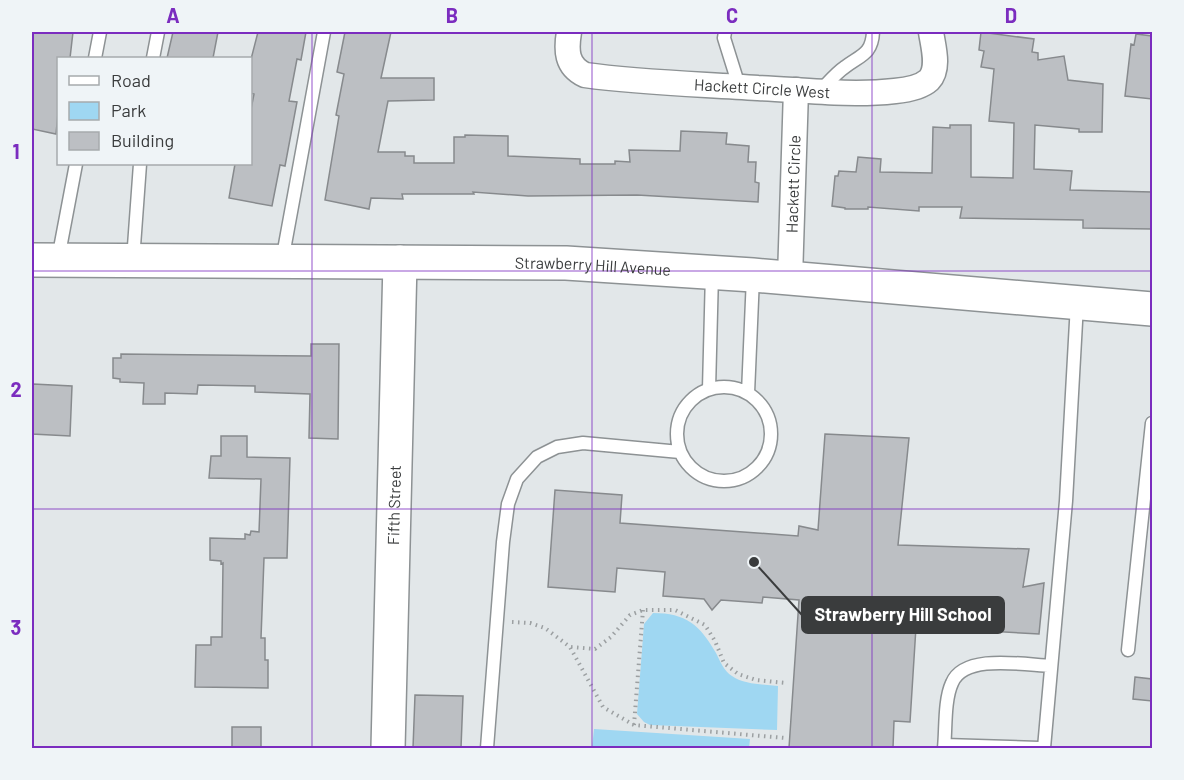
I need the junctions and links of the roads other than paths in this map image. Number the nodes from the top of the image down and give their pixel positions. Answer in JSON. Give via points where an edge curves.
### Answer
{"nodes":[{"id":1,"x":100,"y":32,"type":"edge"},
{"id":2,"x":158,"y":32,"type":"edge"},
{"id":3,"x":324,"y":32,"type":"edge"},
{"id":4,"x":569,"y":32,"type":"edge"},
{"id":5,"x":725,"y":32,"type":"edge"},
{"id":6,"x":873,"y":32,"type":"edge"},
{"id":7,"x":932,"y":32,"type":"edge"},
{"id":8,"x":95,"y":57,"type":"edge"},
{"id":9,"x":153,"y":57,"type":"edge"},
{"id":10,"x":739,"y":86,"type":"junction"},
{"id":11,"x":796,"y":90,"type":"junction"},
{"id":12,"x":820,"y":91,"type":"junction"},
{"id":13,"x":76,"y":165,"type":"edge"},
{"id":14,"x":140,"y":165,"type":"edge"},
{"id":15,"x":45,"y":260,"type":"edge"},
{"id":16,"x":132,"y":261,"type":"junction"},
{"id":17,"x":282,"y":262,"type":"junction"},
{"id":18,"x":400,"y":262,"type":"junction"},
{"id":19,"x":712,"y":272,"type":"junction"},
{"id":20,"x":753,"y":275,"type":"junction"},
{"id":21,"x":790,"y":278,"type":"junction"},
{"id":22,"x":1077,"y":303,"type":"junction"},
{"id":23,"x":1152,"y":309,"type":"edge"},
{"id":24,"x":709,"y":389,"type":"junction"},
{"id":25,"x":748,"y":393,"type":"junction"},
{"id":26,"x":1152,"y":423,"type":"edge"},
{"id":27,"x":680,"y":452,"type":"junction"},
{"id":28,"x":1128,"y":650,"type":"dead end"},
{"id":29,"x":1052,"y":666,"type":"junction"},
{"id":30,"x":945,"y":747,"type":"edge"},
{"id":31,"x":388,"y":748,"type":"edge"},
{"id":32,"x":487,"y":748,"type":"edge"},
{"id":33,"x":1039,"y":748,"type":"edge"},
{"id":34,"x":1044,"y":748,"type":"edge"}],
"edges":[{"from":1,"to":8,"type":"lane"},
{"from":2,"to":9,"type":"lane"},
{"from":3,"to":17,"type":"lane"},
{"from":4,"to":10,"type":"street","name":"Hackett Circle West","via":[[569,61],[585,75]]},
{"from":5,"to":10,"type":"lane"},
{"from":6,"to":12,"type":"lane","via":[[872,44],[863,56],[843,68]]},
{"from":7,"to":12,"type":"street","name":"Hackett Circle West","via":[[933,74],[920,86],[874,93]]},
{"from":10,"to":11,"type":"street","name":"Hackett Circle West"},
{"from":11,"to":12,"type":"street","name":"Hackett Circle West"},
{"from":11,"to":21,"type":"street","name":"Hackett Circle"},
{"from":13,"to":15,"type":"lane"},
{"from":14,"to":16,"type":"lane"},
{"from":15,"to":16,"type":"main road","name":"Strawberry Hill Avenue"},
{"from":16,"to":17,"type":"main road","name":"Strawberry Hill Avenue"},
{"from":17,"to":18,"type":"main road","name":"Strawberry Hill Avenue"},
{"from":18,"to":19,"type":"main road","name":"Strawberry Hill Avenue","via":[[566,263]]},
{"from":18,"to":31,"type":"main road","name":"Fifth Street"},
{"from":19,"to":20,"type":"main road","name":"Strawberry Hill Avenue"},
{"from":19,"to":24,"type":"lane"},
{"from":20,"to":21,"type":"main road","name":"Strawberry Hill Avenue"},
{"from":20,"to":25,"type":"lane"},
{"from":21,"to":22,"type":"main road","name":"Strawberry Hill Avenue"},
{"from":22,"to":23,"type":"main road","name":"Strawberry Hill Avenue"},
{"from":22,"to":29,"type":"lane"},
{"from":24,"to":25,"type":"lane","via":[[724,386]]},
{"from":24,"to":27,"type":"lane","via":[[685,407],[676,436]]},
{"from":25,"to":27,"type":"lane","via":[[763,406],[770,419],[770,449],[762,464],[734,481],[717,482],[689,466]]},
{"from":26,"to":28,"type":"lane"},
{"from":27,"to":32,"type":"lane","via":[[583,443],[557,447],[537,457],[517,479],[508,504]]},
{"from":29,"to":30,"type":"lane","via":[[981,663],[966,668],[952,680],[949,691]]},
{"from":29,"to":34,"type":"lane"},
{"from":30,"to":33,"type":"lane"}]}
